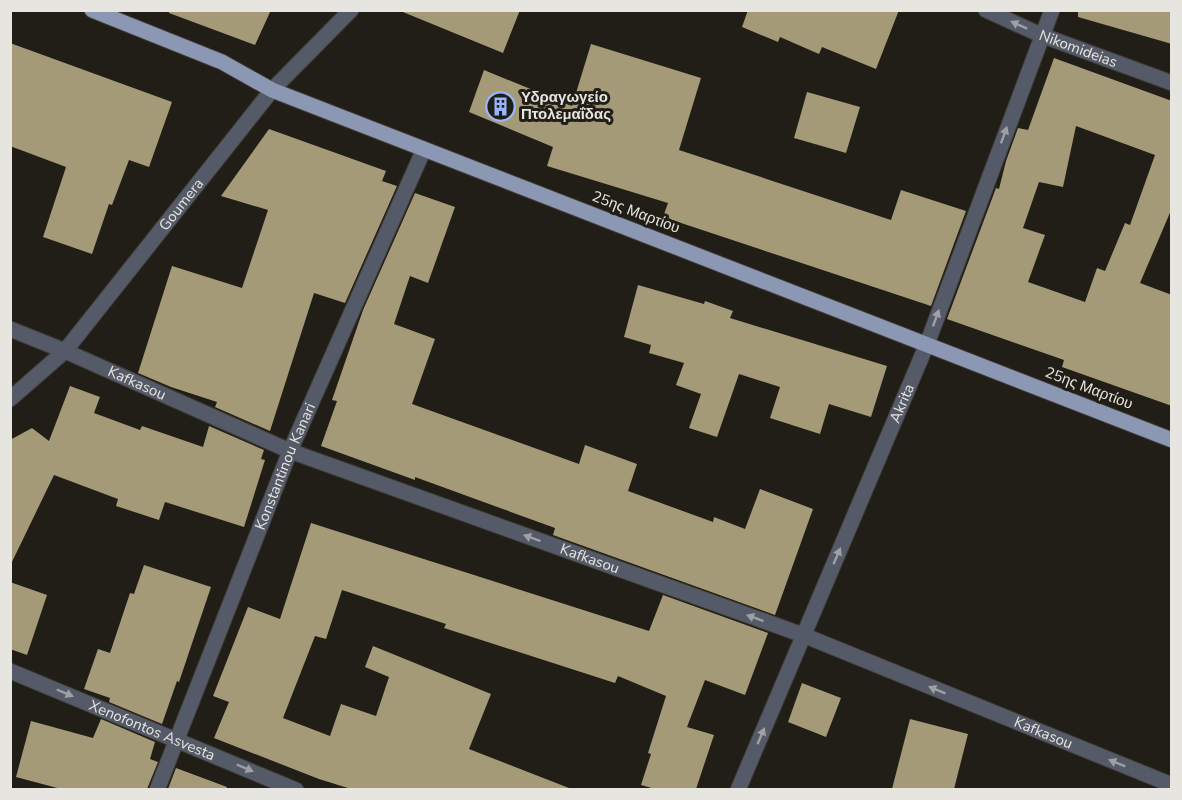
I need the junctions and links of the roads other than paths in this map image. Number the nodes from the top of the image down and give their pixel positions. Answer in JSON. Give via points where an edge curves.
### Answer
{"nodes":[{"id":1,"x":92,"y":10,"type":"edge"},
{"id":2,"x":351,"y":10,"type":"edge"},
{"id":3,"x":986,"y":10,"type":"edge"},
{"id":4,"x":1052,"y":10,"type":"edge"},
{"id":5,"x":1041,"y":35,"type":"junction"},
{"id":6,"x":1172,"y":83,"type":"edge"},
{"id":7,"x":272,"y":90,"type":"junction"},
{"id":8,"x":424,"y":149,"type":"junction"},
{"id":9,"x":10,"y":329,"type":"edge"},
{"id":10,"x":927,"y":344,"type":"junction"},
{"id":11,"x":65,"y":351,"type":"junction"},
{"id":12,"x":10,"y":399,"type":"edge"},
{"id":13,"x":1172,"y":440,"type":"edge"},
{"id":14,"x":290,"y":451,"type":"junction"},
{"id":15,"x":803,"y":635,"type":"junction"},
{"id":16,"x":10,"y":671,"type":"edge"},
{"id":17,"x":176,"y":740,"type":"junction"},
{"id":18,"x":1172,"y":785,"type":"edge"},
{"id":19,"x":157,"y":789,"type":"edge"},
{"id":20,"x":296,"y":789,"type":"edge"},
{"id":21,"x":738,"y":789,"type":"edge"}],
"edges":[{"from":1,"to":7,"type":"main road","name":"25ης Μαρτίου","via":[[222,62]]},
{"from":2,"to":7,"type":"street","name":"Goumera"},
{"from":5,"to":3,"type":"street","name":"Nikomideias","one_way":true},
{"from":4,"to":5,"type":"street","name":"Akrita"},
{"from":5,"to":6,"type":"street","name":"Nikomideias"},
{"from":10,"to":5,"type":"street","name":"Akrita","one_way":true},
{"from":7,"to":8,"type":"main road","name":"25ης Μαρτίου"},
{"from":7,"to":11,"type":"street","name":"Goumera"},
{"from":8,"to":10,"type":"main road","name":"25ης Μαρτίου"},
{"from":8,"to":14,"type":"street","name":"Konstantinou Kanari"},
{"from":9,"to":11,"type":"street","name":"Kafkasou"},
{"from":10,"to":13,"type":"main road","name":"25ης Μαρτίου"},
{"from":15,"to":10,"type":"street","name":"Akrita","one_way":true},
{"from":11,"to":12,"type":"street","name":"Goumera"},
{"from":11,"to":14,"type":"street","name":"Kafkasou"},
{"from":15,"to":14,"type":"street","name":"Kafkasou","one_way":true},
{"from":14,"to":17,"type":"street","name":"Konstantinou Kanari"},
{"from":18,"to":15,"type":"street","name":"Kafkasou","one_way":true},
{"from":21,"to":15,"type":"street","name":"Akrita","one_way":true},
{"from":16,"to":17,"type":"street","name":"Xenofontos Asvesta","one_way":true},
{"from":17,"to":19,"type":"street","name":"Konstantinou Kanari"},
{"from":17,"to":20,"type":"street","name":"Xenofontos Asvesta","one_way":true}]}
